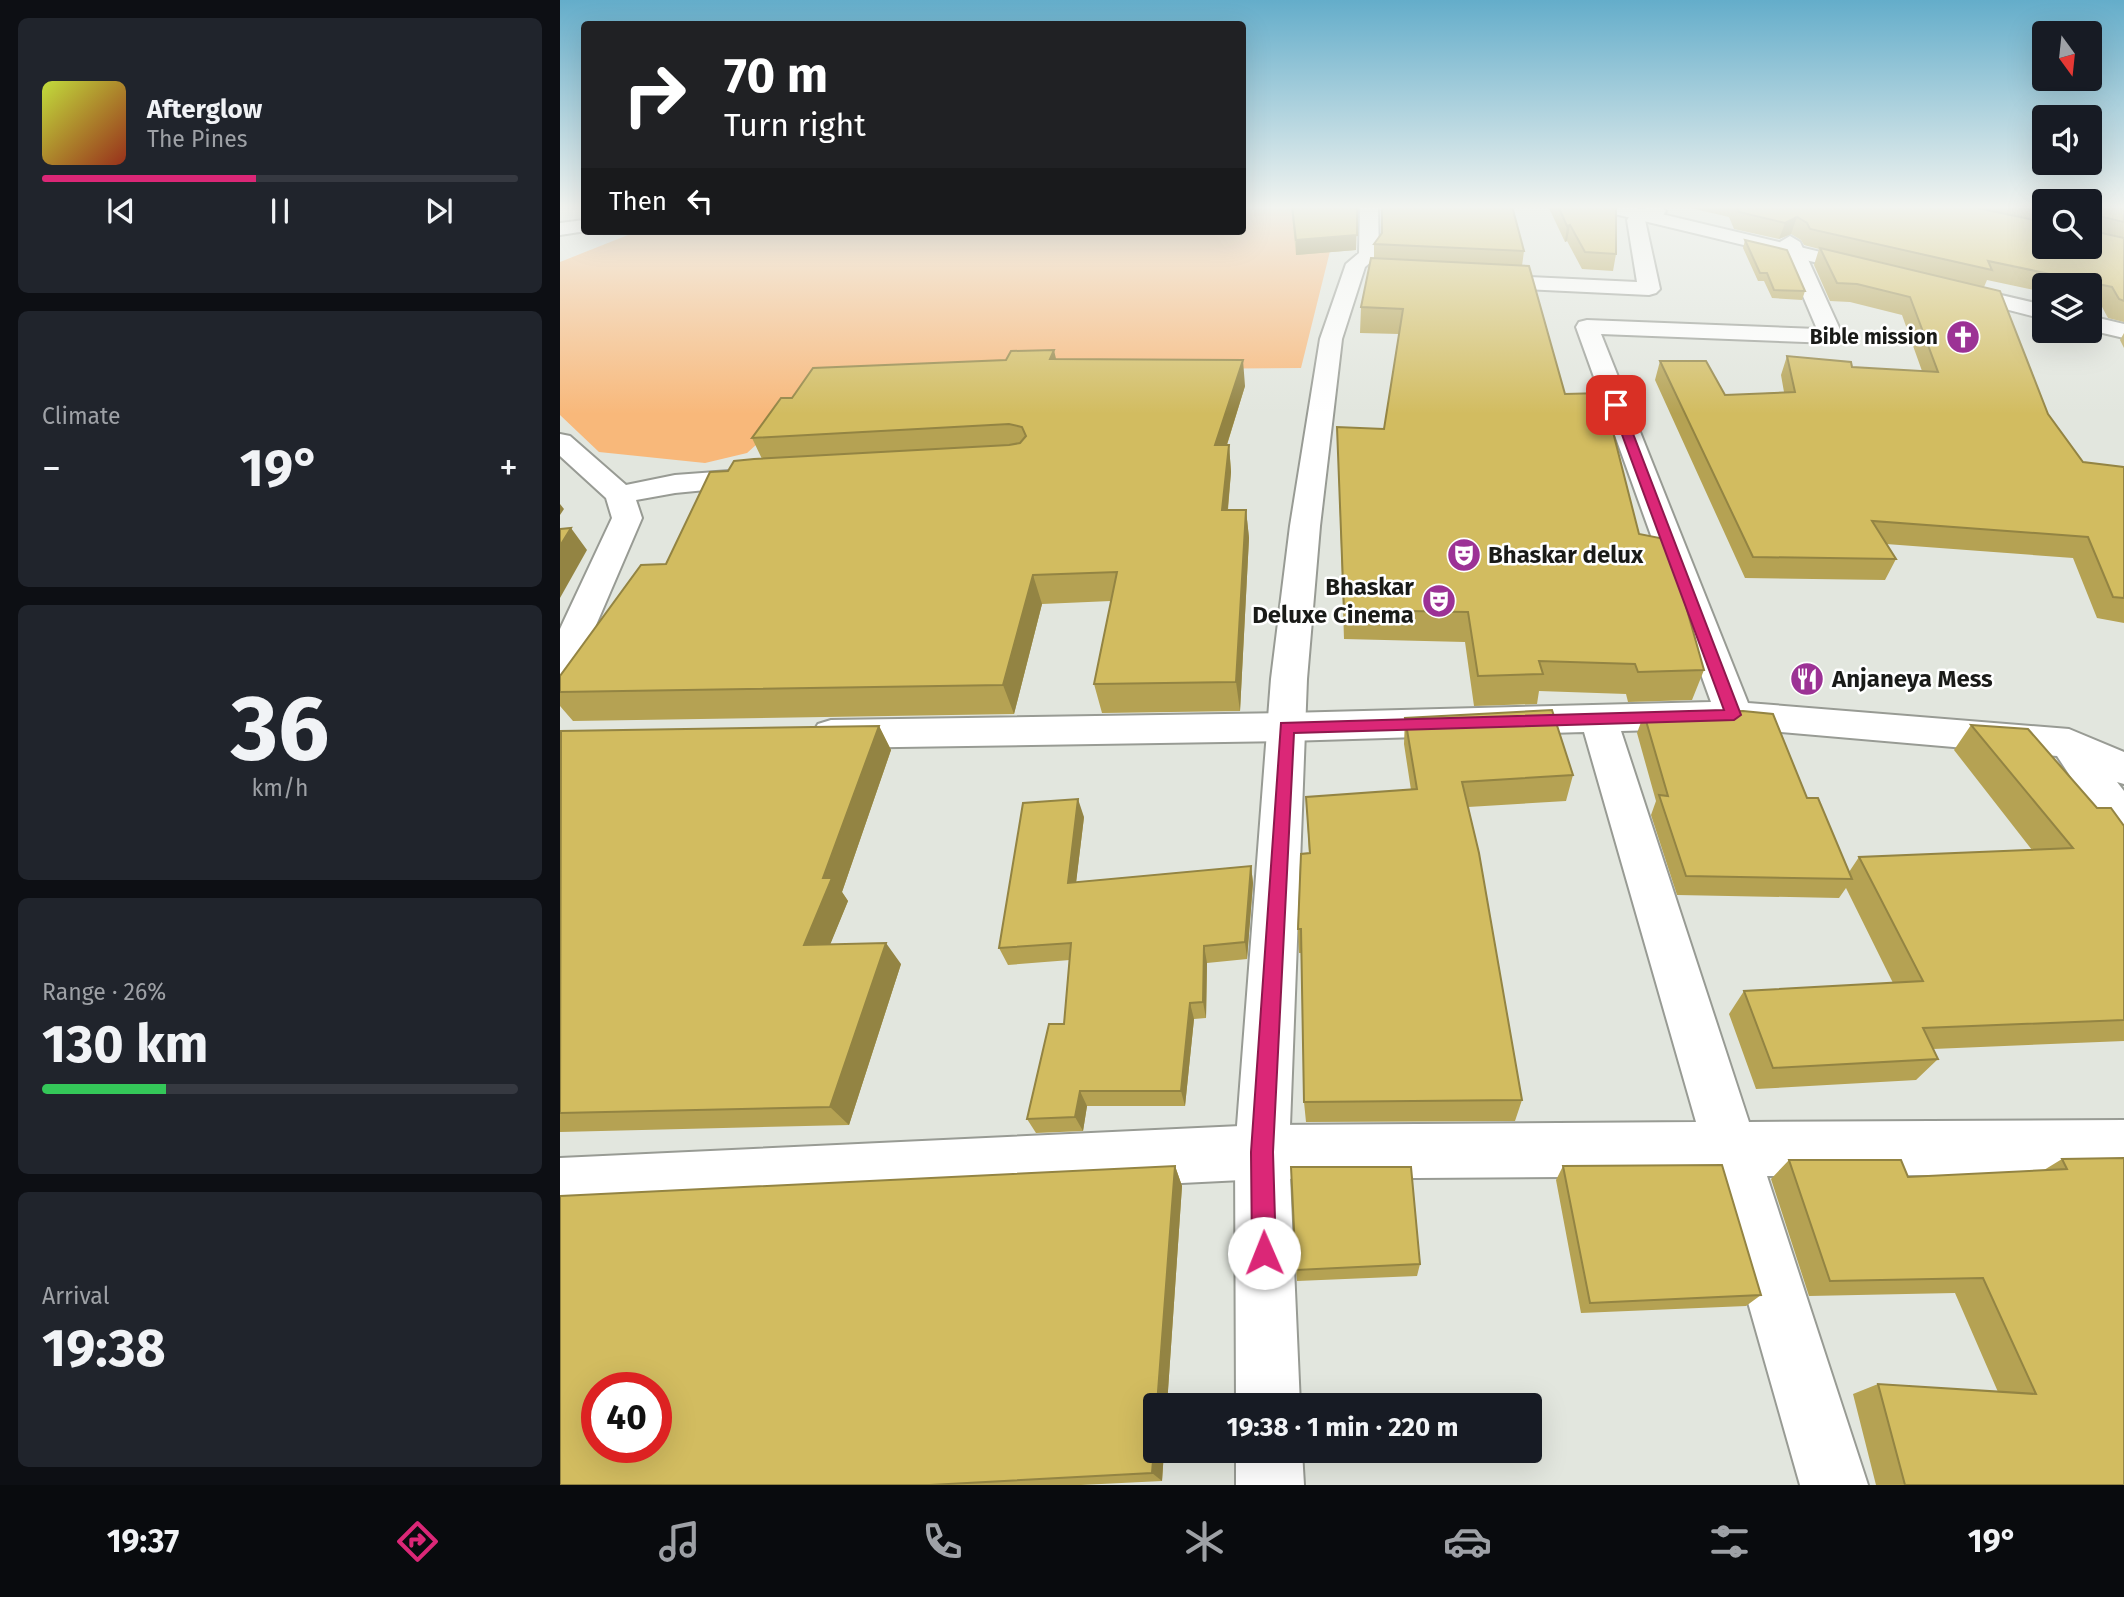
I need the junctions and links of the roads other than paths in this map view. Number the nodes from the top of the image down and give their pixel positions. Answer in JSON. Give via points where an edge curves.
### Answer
{"nodes":[{"id":1,"x":1355,"y":275,"type":"edge"},
{"id":2,"x":1646,"y":275,"type":"edge"},
{"id":3,"x":1805,"y":275,"type":"edge"},
{"id":4,"x":1460,"y":280,"type":"edge"},
{"id":5,"x":2032,"y":301,"type":"edge"},
{"id":6,"x":2032,"y":309,"type":"edge"},
{"id":7,"x":2102,"y":317,"type":"edge"},
{"id":8,"x":2124,"y":322,"type":"edge"},
{"id":9,"x":2102,"y":326,"type":"edge"},
{"id":10,"x":2124,"y":331,"type":"edge"},
{"id":11,"x":560,"y":442,"type":"edge"},
{"id":12,"x":788,"y":475,"type":"edge"},
{"id":13,"x":620,"y":495,"type":"junction"},
{"id":14,"x":560,"y":667,"type":"edge"},
{"id":15,"x":1734,"y":715,"type":"junction"},
{"id":16,"x":1598,"y":717,"type":"junction"},
{"id":17,"x":1287,"y":727,"type":"junction"},
{"id":18,"x":798,"y":734,"type":"edge"},
{"id":19,"x":2068,"y":743,"type":"junction"},
{"id":20,"x":2124,"y":769,"type":"edge"},
{"id":21,"x":2124,"y":822,"type":"edge"},
{"id":22,"x":2124,"y":1147,"type":"edge"},
{"id":23,"x":1729,"y":1149,"type":"junction"},
{"id":24,"x":1262,"y":1152,"type":"junction"},
{"id":25,"x":560,"y":1186,"type":"edge"},
{"id":26,"x":1268,"y":1393,"type":"edge"},
{"id":27,"x":1269,"y":1463,"type":"edge"},
{"id":28,"x":1270,"y":1485,"type":"edge"},
{"id":29,"x":1834,"y":1485,"type":"edge"}],
"edges":[{"from":1,"to":17,"type":"street","via":[[1329,351],[1305,526]]},
{"from":2,"to":4,"type":"street","via":[[1649,289]]},
{"from":3,"to":15,"type":"street","via":[[1832,336],[1587,327]]},
{"from":5,"to":6,"type":"street","via":[[1938,282]]},
{"from":7,"to":8,"type":"street"},
{"from":9,"to":10,"type":"street"},
{"from":11,"to":13,"type":"street"},
{"from":12,"to":13,"type":"street","via":[[676,484]]},
{"from":13,"to":14,"type":"street","via":[[627,518]]},
{"from":15,"to":16,"type":"street"},
{"from":15,"to":19,"type":"street"},
{"from":16,"to":17,"type":"street"},
{"from":16,"to":23,"type":"street"},
{"from":17,"to":18,"type":"street"},
{"from":17,"to":24,"type":"street"},
{"from":19,"to":20,"type":"street"},
{"from":19,"to":21,"type":"street"},
{"from":22,"to":23,"type":"street"},
{"from":23,"to":24,"type":"street"},
{"from":23,"to":29,"type":"street"},
{"from":24,"to":25,"type":"street"},
{"from":24,"to":26,"type":"street"},
{"from":27,"to":28,"type":"street"}]}
